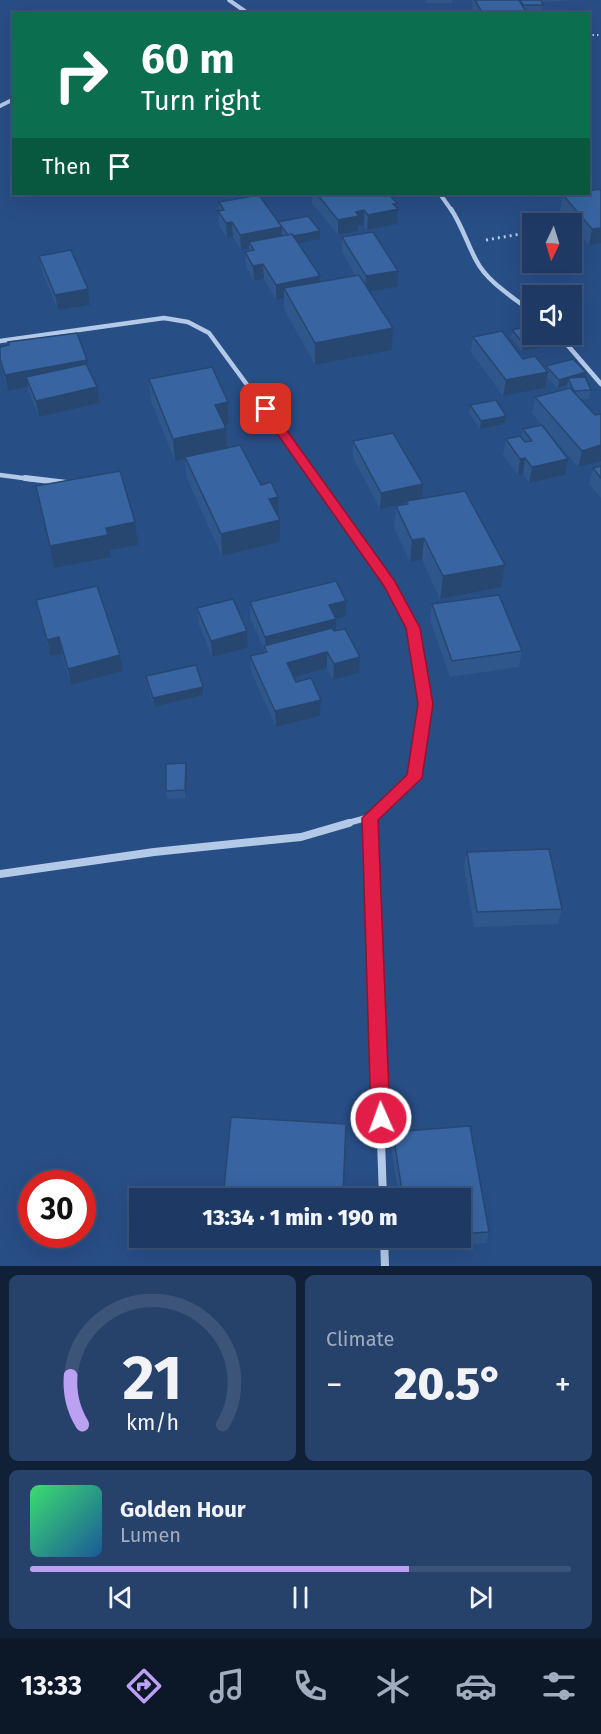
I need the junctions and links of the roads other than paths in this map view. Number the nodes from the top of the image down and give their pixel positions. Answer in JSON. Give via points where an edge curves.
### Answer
{"nodes":[{"id":1,"x":229,"y":0,"type":"edge"},
{"id":2,"x":246,"y":12,"type":"edge"},
{"id":3,"x":441,"y":195,"type":"edge"},
{"id":4,"x":522,"y":304,"type":"edge"},
{"id":5,"x":0,"y":341,"type":"edge"},
{"id":6,"x":567,"y":345,"type":"edge"},
{"id":7,"x":601,"y":384,"type":"edge"},
{"id":8,"x":0,"y":475,"type":"edge"},
{"id":9,"x":71,"y":483,"type":"edge"},
{"id":10,"x":370,"y":818,"type":"junction"},
{"id":11,"x":0,"y":874,"type":"edge"},
{"id":12,"x":383,"y":1188,"type":"edge"},
{"id":13,"x":384,"y":1248,"type":"edge"},
{"id":14,"x":385,"y":1266,"type":"edge"}],
"edges":[{"from":1,"to":2,"type":"street"},
{"from":3,"to":4,"type":"street","via":[[462,225],[467,244],[488,276]]},
{"from":5,"to":10,"type":"street","via":[[164,318],[188,322],[209,333],[389,584],[413,628],[426,704],[415,778]]},
{"from":6,"to":7,"type":"street"},
{"from":8,"to":9,"type":"street"},
{"from":10,"to":11,"type":"street","via":[[301,837],[154,852]]},
{"from":10,"to":12,"type":"street"},
{"from":13,"to":14,"type":"street"}]}
